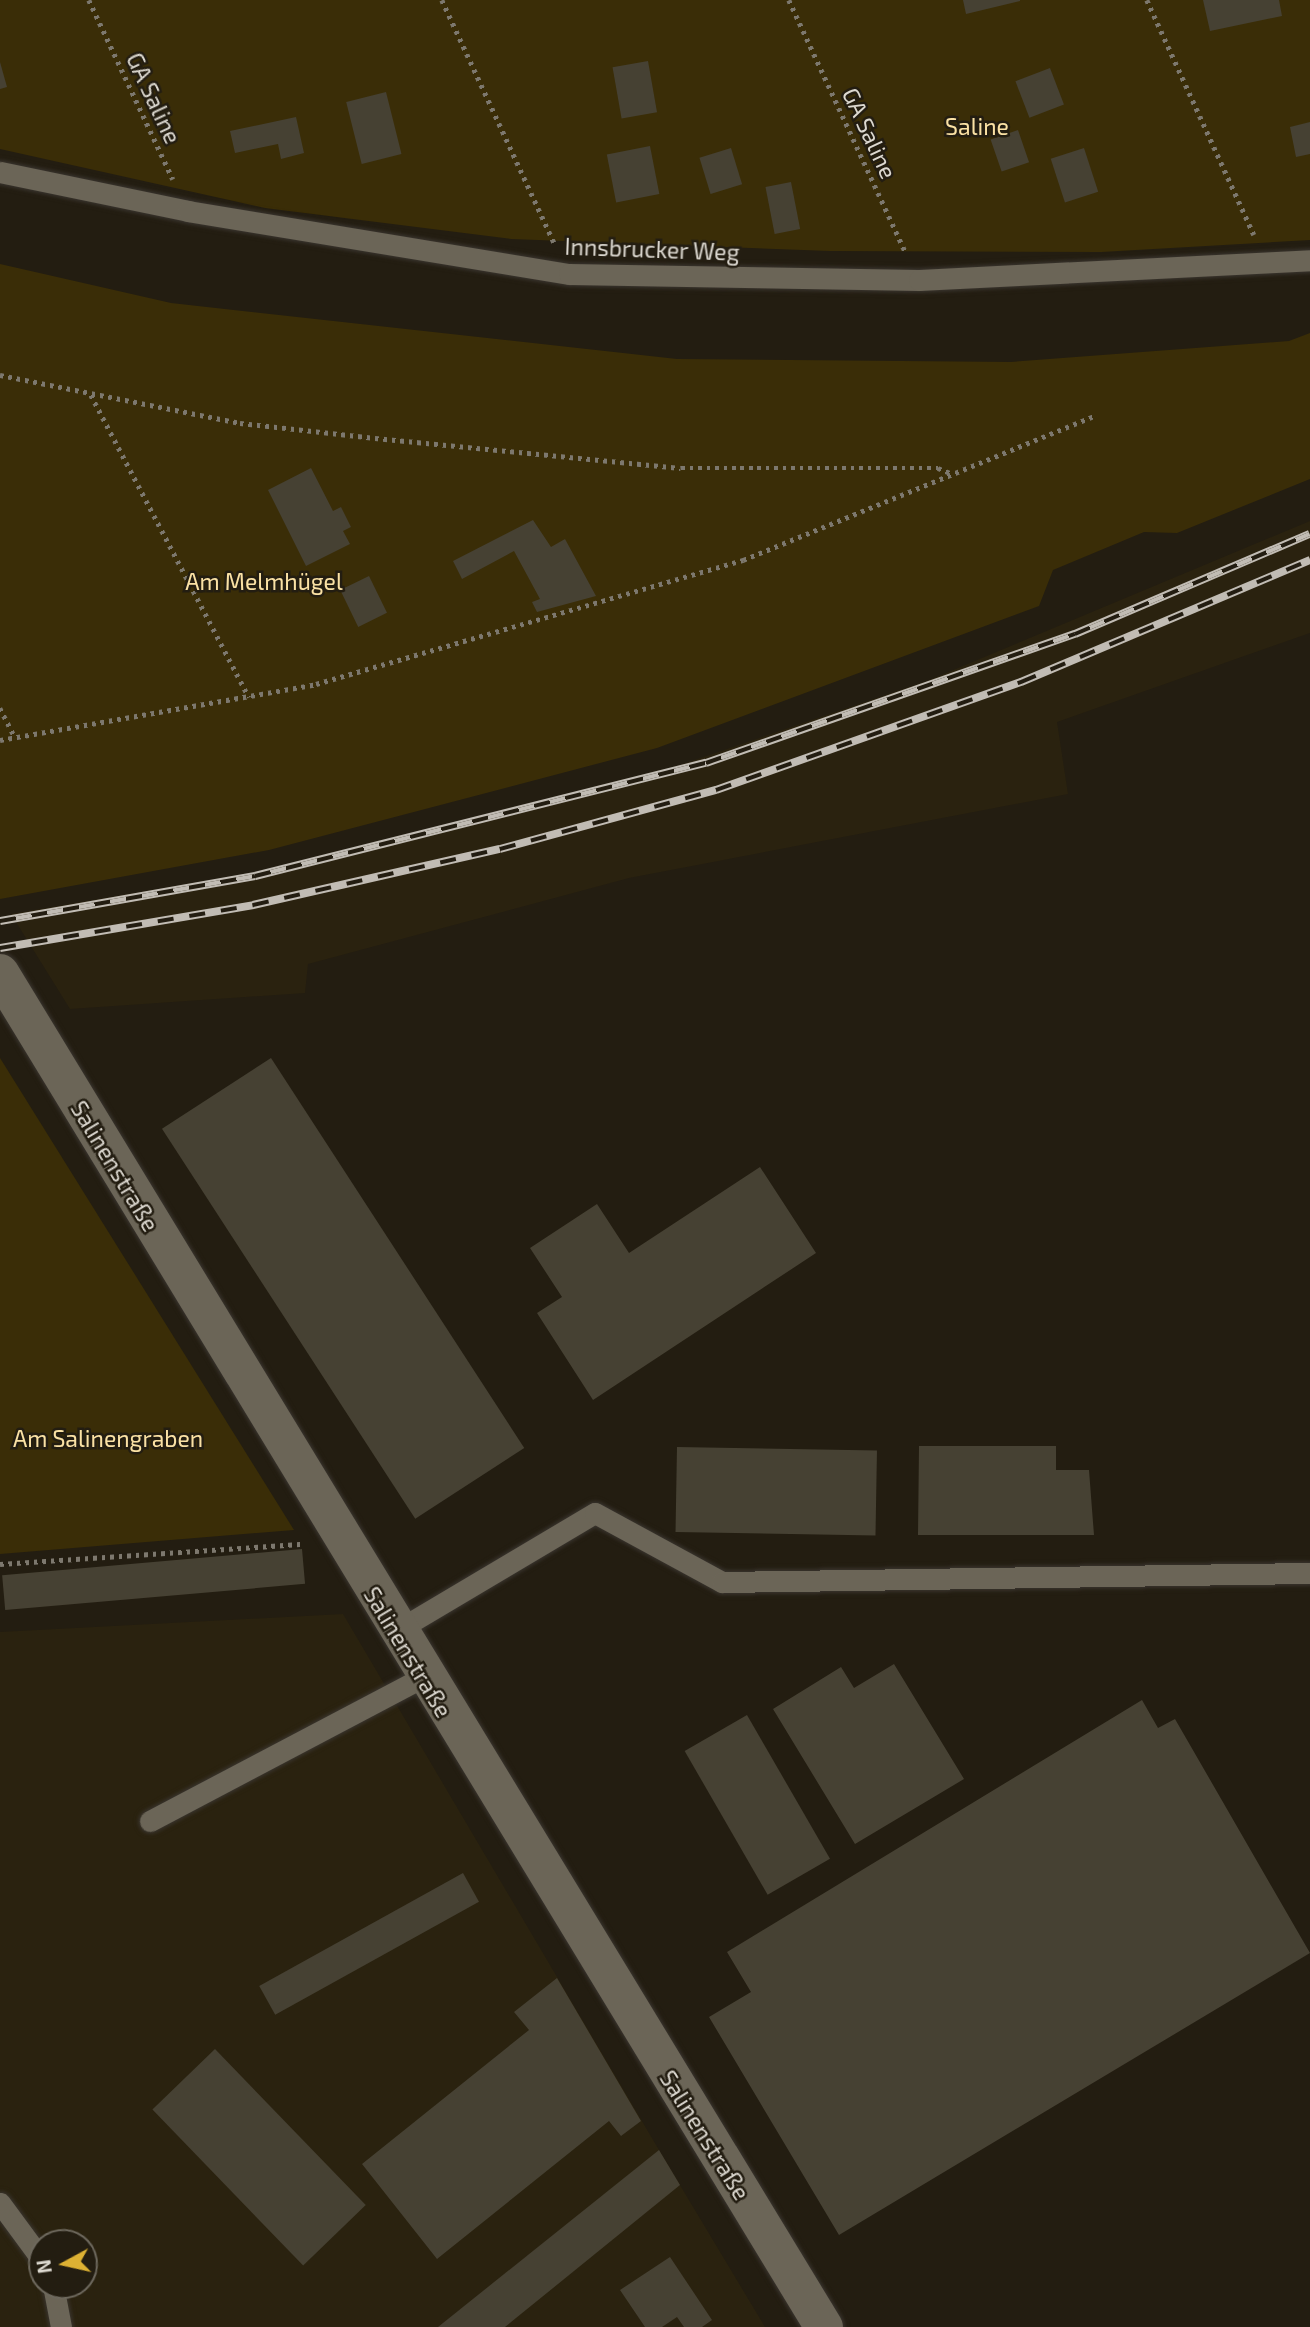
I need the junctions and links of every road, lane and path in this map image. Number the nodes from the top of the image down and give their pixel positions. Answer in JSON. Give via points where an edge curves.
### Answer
{"nodes":[{"id":1,"x":89,"y":0,"type":"edge"},
{"id":2,"x":442,"y":0,"type":"edge"},
{"id":3,"x":789,"y":0,"type":"edge"},
{"id":4,"x":1147,"y":0,"type":"edge"},
{"id":5,"x":0,"y":172,"type":"edge"},
{"id":6,"x":188,"y":211,"type":"junction"},
{"id":7,"x":1310,"y":260,"type":"edge"},
{"id":8,"x":1268,"y":264,"type":"junction"},
{"id":9,"x":569,"y":274,"type":"junction"},
{"id":10,"x":919,"y":280,"type":"junction"},
{"id":11,"x":0,"y":375,"type":"edge"},
{"id":12,"x":91,"y":396,"type":"junction"},
{"id":13,"x":1096,"y":415,"type":"dead end"},
{"id":14,"x":954,"y":474,"type":"junction"},
{"id":15,"x":249,"y":696,"type":"junction"},
{"id":16,"x":0,"y":708,"type":"edge"},
{"id":17,"x":15,"y":737,"type":"junction"},
{"id":18,"x":0,"y":740,"type":"edge"},
{"id":19,"x":0,"y":973,"type":"edge"},
{"id":20,"x":341,"y":1542,"type":"junction"},
{"id":21,"x":0,"y":1564,"type":"edge"},
{"id":22,"x":1310,"y":1573,"type":"edge"},
{"id":23,"x":396,"y":1631,"type":"junction"},
{"id":24,"x":423,"y":1677,"type":"junction"},
{"id":25,"x":150,"y":1821,"type":"dead end"},
{"id":26,"x":0,"y":2203,"type":"edge"},
{"id":27,"x":28,"y":2241,"type":"edge"},
{"id":28,"x":56,"y":2299,"type":"edge"},
{"id":29,"x":61,"y":2327,"type":"edge"},
{"id":30,"x":824,"y":2327,"type":"edge"}],
"edges":[{"from":1,"to":6,"type":"path","name":"GA Saline"},
{"from":2,"to":9,"type":"path"},
{"from":3,"to":10,"type":"path","name":"GA Saline"},
{"from":4,"to":8,"type":"path"},
{"from":5,"to":6,"type":"lane","name":"Innsbrucker Weg"},
{"from":6,"to":9,"type":"lane","name":"Innsbrucker Weg"},
{"from":7,"to":8,"type":"lane","name":"Innsbrucker Weg"},
{"from":8,"to":10,"type":"lane","name":"Innsbrucker Weg"},
{"from":9,"to":10,"type":"lane","name":"Innsbrucker Weg"},
{"from":11,"to":12,"type":"path"},
{"from":12,"to":14,"type":"path","via":[[240,423],[681,468],[939,468]]},
{"from":12,"to":15,"type":"path"},
{"from":13,"to":14,"type":"path"},
{"from":14,"to":15,"type":"path","via":[[743,559],[363,671]]},
{"from":15,"to":17,"type":"path"},
{"from":16,"to":17,"type":"path"},
{"from":17,"to":18,"type":"path"},
{"from":19,"to":20,"type":"street","name":"Salinenstraße"},
{"from":20,"to":21,"type":"path"},
{"from":20,"to":23,"type":"street","name":"Salinenstraße"},
{"from":22,"to":23,"type":"lane","via":[[722,1582],[595,1513]]},
{"from":23,"to":24,"type":"street","name":"Salinenstraße"},
{"from":24,"to":25,"type":"lane"},
{"from":24,"to":30,"type":"street","name":"Salinenstraße"},
{"from":26,"to":27,"type":"lane"},
{"from":28,"to":29,"type":"lane"}]}
